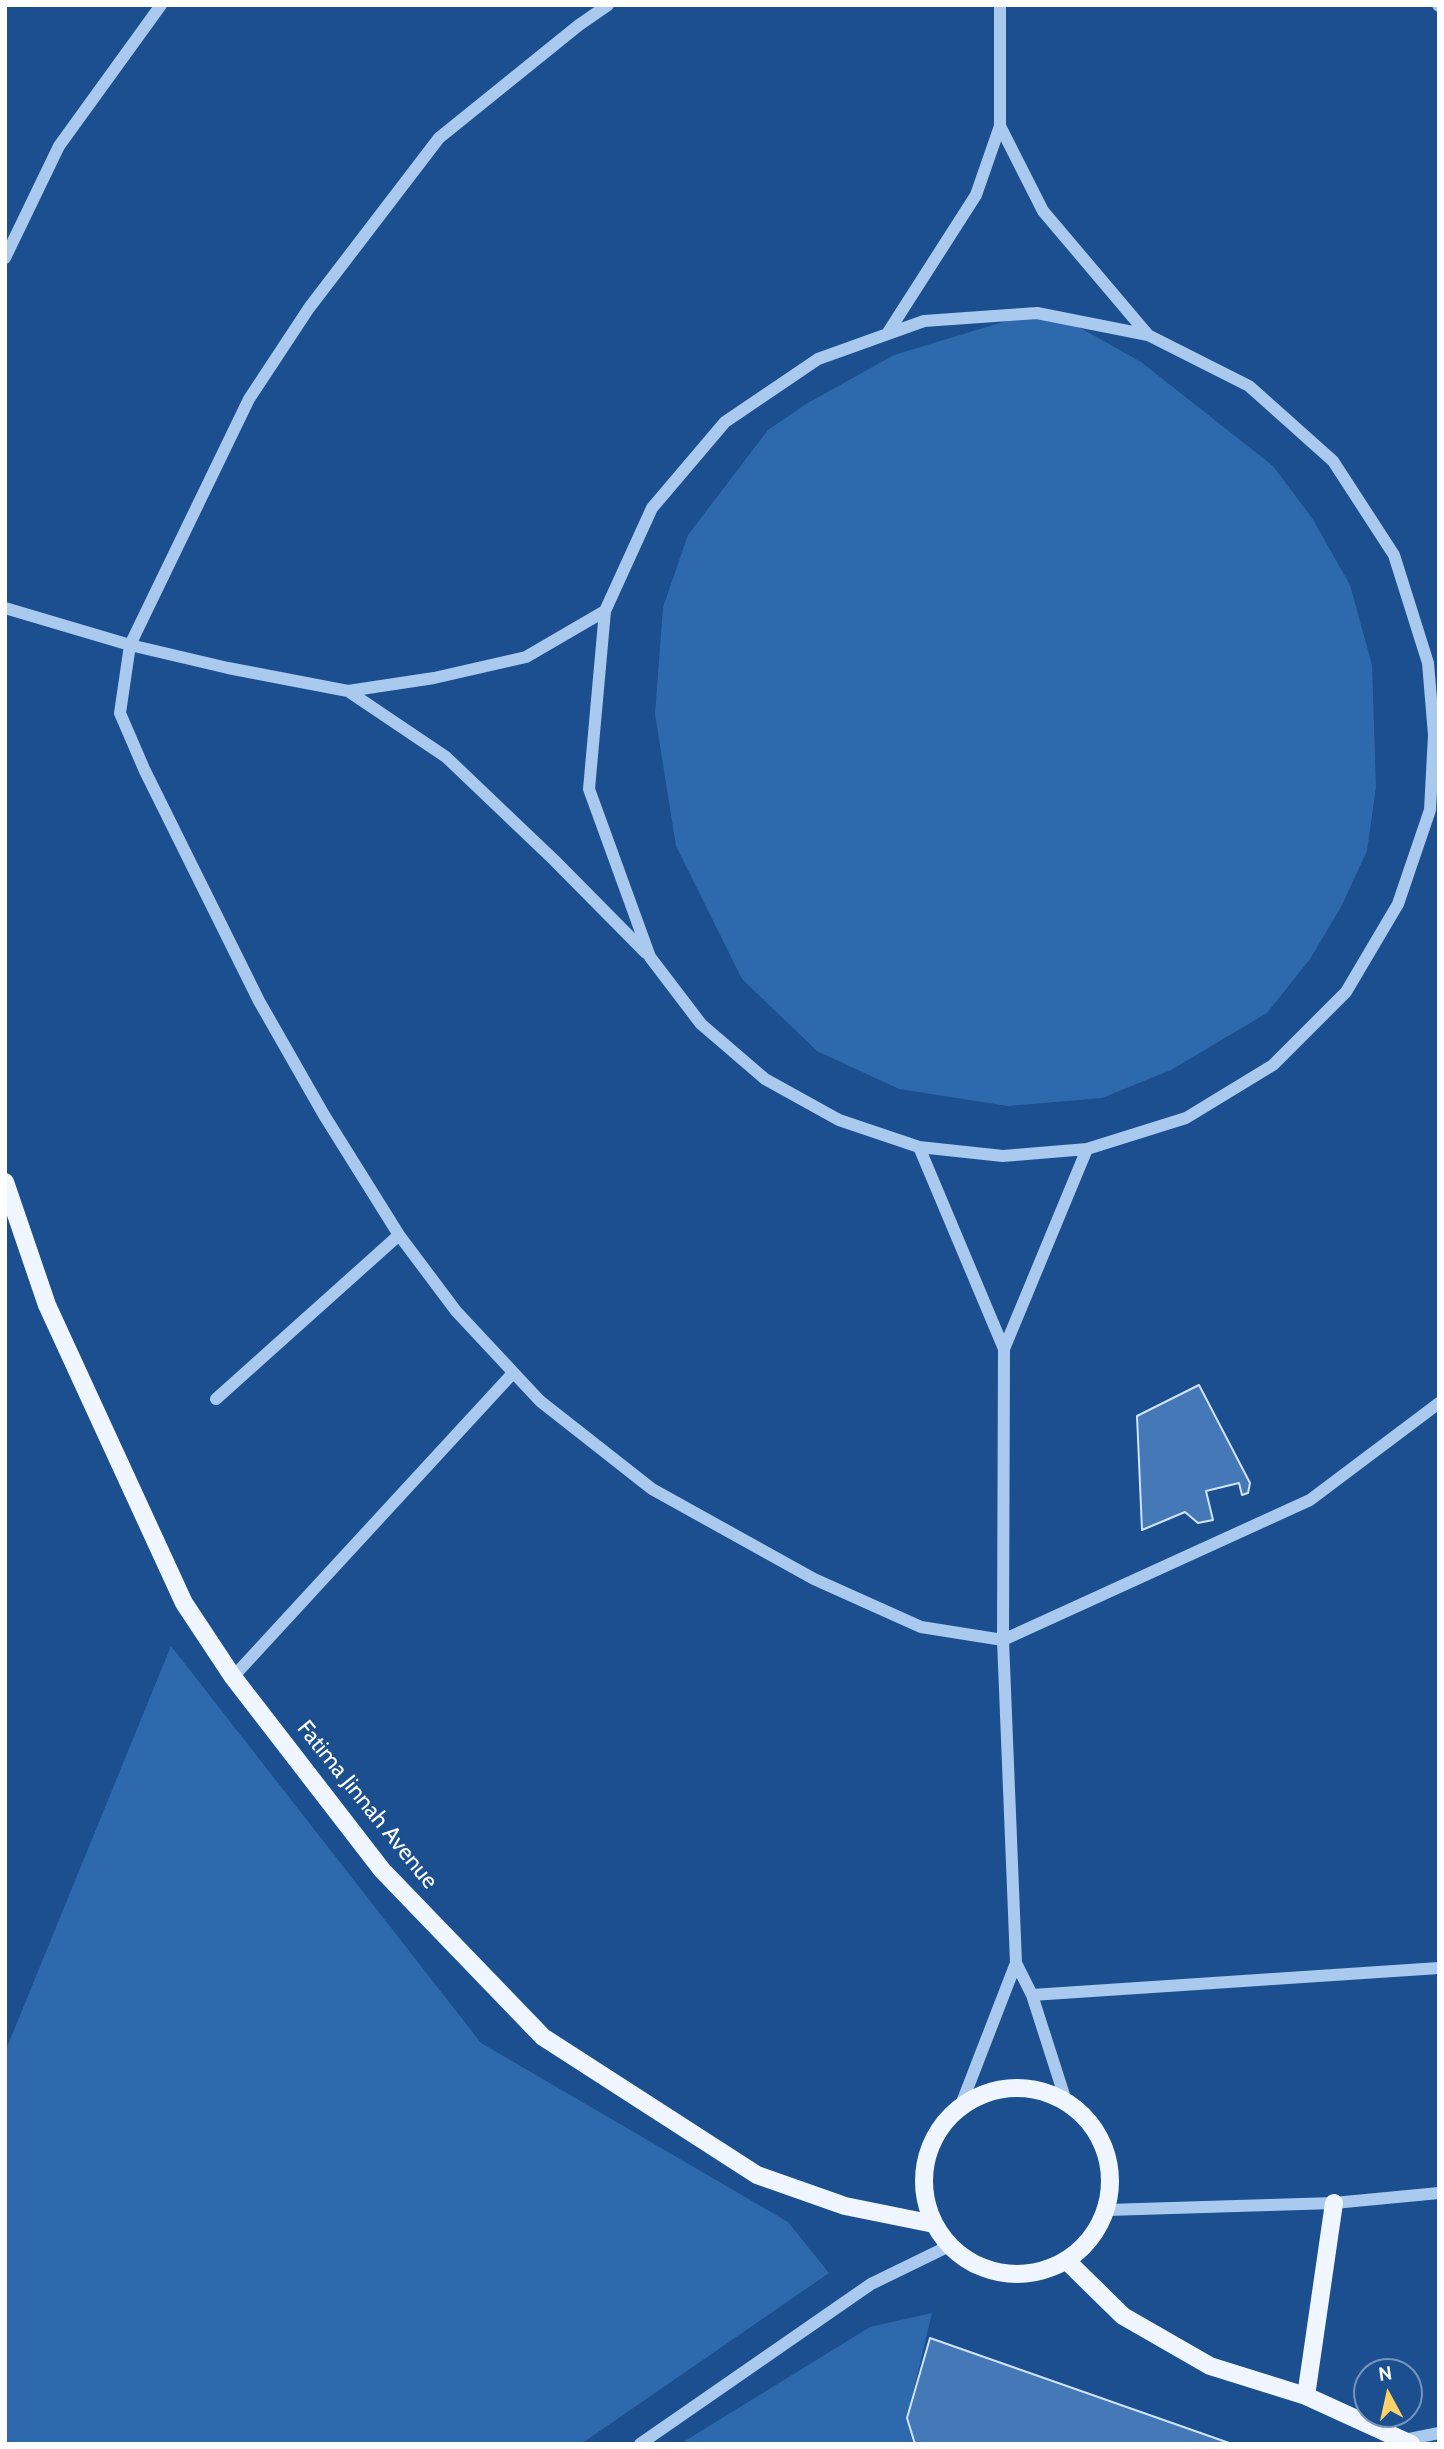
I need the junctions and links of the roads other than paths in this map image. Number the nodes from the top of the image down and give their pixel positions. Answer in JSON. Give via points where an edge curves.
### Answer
{"nodes":[{"id":1,"x":161,"y":5,"type":"edge"},
{"id":2,"x":608,"y":5,"type":"edge"},
{"id":3,"x":1000,"y":5,"type":"edge"},
{"id":4,"x":1000,"y":125,"type":"junction"},
{"id":5,"x":5,"y":258,"type":"edge"},
{"id":6,"x":887,"y":334,"type":"junction"},
{"id":7,"x":1148,"y":335,"type":"junction"},
{"id":8,"x":5,"y":608,"type":"edge"},
{"id":9,"x":605,"y":611,"type":"junction"},
{"id":10,"x":130,"y":645,"type":"junction"},
{"id":11,"x":1433,"y":664,"type":"edge"},
{"id":12,"x":348,"y":691,"type":"junction"},
{"id":13,"x":1434,"y":808,"type":"edge"},
{"id":14,"x":650,"y":957,"type":"junction"},
{"id":15,"x":919,"y":1147,"type":"junction"},
{"id":16,"x":1087,"y":1149,"type":"junction"},
{"id":17,"x":5,"y":1182,"type":"edge"},
{"id":18,"x":399,"y":1235,"type":"junction"},
{"id":19,"x":1004,"y":1349,"type":"junction"},
{"id":20,"x":513,"y":1373,"type":"junction"},
{"id":21,"x":216,"y":1399,"type":"dead end"},
{"id":22,"x":1439,"y":1404,"type":"edge"},
{"id":23,"x":1003,"y":1640,"type":"junction"},
{"id":24,"x":233,"y":1677,"type":"junction"},
{"id":25,"x":1016,"y":1963,"type":"junction"},
{"id":26,"x":1439,"y":1968,"type":"edge"},
{"id":27,"x":1032,"y":1995,"type":"junction"},
{"id":28,"x":1065,"y":2098,"type":"junction"},
{"id":29,"x":961,"y":2105,"type":"junction"},
{"id":30,"x":1439,"y":2193,"type":"edge"},
{"id":31,"x":1334,"y":2203,"type":"junction"},
{"id":32,"x":1107,"y":2210,"type":"junction"},
{"id":33,"x":934,"y":2224,"type":"junction"},
{"id":34,"x":949,"y":2246,"type":"junction"},
{"id":35,"x":1067,"y":2261,"type":"junction"},
{"id":36,"x":1306,"y":2396,"type":"junction"},
{"id":37,"x":1439,"y":2433,"type":"edge"},
{"id":38,"x":1408,"y":2442,"type":"edge"},
{"id":39,"x":639,"y":2444,"type":"edge"}],
"edges":[{"from":1,"to":5,"type":"street","via":[[60,146]]},
{"from":2,"to":10,"type":"street","via":[[439,138],[309,308],[249,399]]},
{"from":3,"to":4,"type":"street"},
{"from":4,"to":6,"type":"street","via":[[976,195]]},
{"from":4,"to":7,"type":"street","via":[[1043,211]]},
{"from":6,"to":7,"type":"street","via":[[924,321],[1037,313]]},
{"from":6,"to":9,"type":"street","via":[[818,359],[725,422],[652,508]]},
{"from":7,"to":11,"type":"street","via":[[1249,386],[1334,461],[1394,555]]},
{"from":8,"to":10,"type":"street"},
{"from":9,"to":12,"type":"street","via":[[526,657]]},
{"from":9,"to":14,"type":"street","via":[[589,789]]},
{"from":10,"to":12,"type":"street"},
{"from":10,"to":18,"type":"street","via":[[120,713],[145,771],[259,1001]]},
{"from":11,"to":13,"type":"street"},
{"from":12,"to":14,"type":"street","via":[[446,757]]},
{"from":13,"to":16,"type":"street","via":[[1398,904],[1346,992],[1273,1065],[1186,1118]]},
{"from":14,"to":15,"type":"street","via":[[701,1024],[765,1079],[839,1120]]},
{"from":15,"to":16,"type":"street","via":[[1003,1156]]},
{"from":15,"to":19,"type":"street"},
{"from":16,"to":19,"type":"street"},
{"from":17,"to":24,"type":"main road","name":"Fatima Jinnah Avenue","via":[[47,1305],[184,1603]]},
{"from":18,"to":20,"type":"street","via":[[456,1311]]},
{"from":18,"to":21,"type":"street"},
{"from":19,"to":23,"type":"street"},
{"from":20,"to":23,"type":"street","via":[[540,1401],[652,1489],[814,1579],[921,1627]]},
{"from":20,"to":24,"type":"street"},
{"from":22,"to":23,"type":"street","via":[[1310,1500]]},
{"from":23,"to":25,"type":"street"},
{"from":24,"to":33,"type":"main road","name":"Fatima Jinnah Avenue","via":[[382,1870],[543,2037],[757,2175],[845,2206]]},
{"from":25,"to":27,"type":"street"},
{"from":25,"to":29,"type":"street"},
{"from":26,"to":27,"type":"street"},
{"from":27,"to":28,"type":"street"},
{"from":28,"to":29,"type":"main road","via":[[1028,2087],[993,2090]]},
{"from":28,"to":32,"type":"main road","via":[[1088,2118],[1105,2146],[1112,2178]]},
{"from":29,"to":33,"type":"main road","via":[[938,2130],[925,2160],[924,2192]]},
{"from":30,"to":31,"type":"street"},
{"from":31,"to":32,"type":"street"},
{"from":31,"to":36,"type":"main road"},
{"from":32,"to":35,"type":"main road","via":[[1091,2238]]},
{"from":33,"to":34,"type":"main road"},
{"from":34,"to":35,"type":"main road","via":[[975,2265],[1005,2274],[1037,2273]]},
{"from":34,"to":39,"type":"street","via":[[872,2284]]},
{"from":35,"to":36,"type":"main road","via":[[1123,2316],[1210,2366]]},
{"from":36,"to":38,"type":"main road"},
{"from":37,"to":38,"type":"street"}]}
